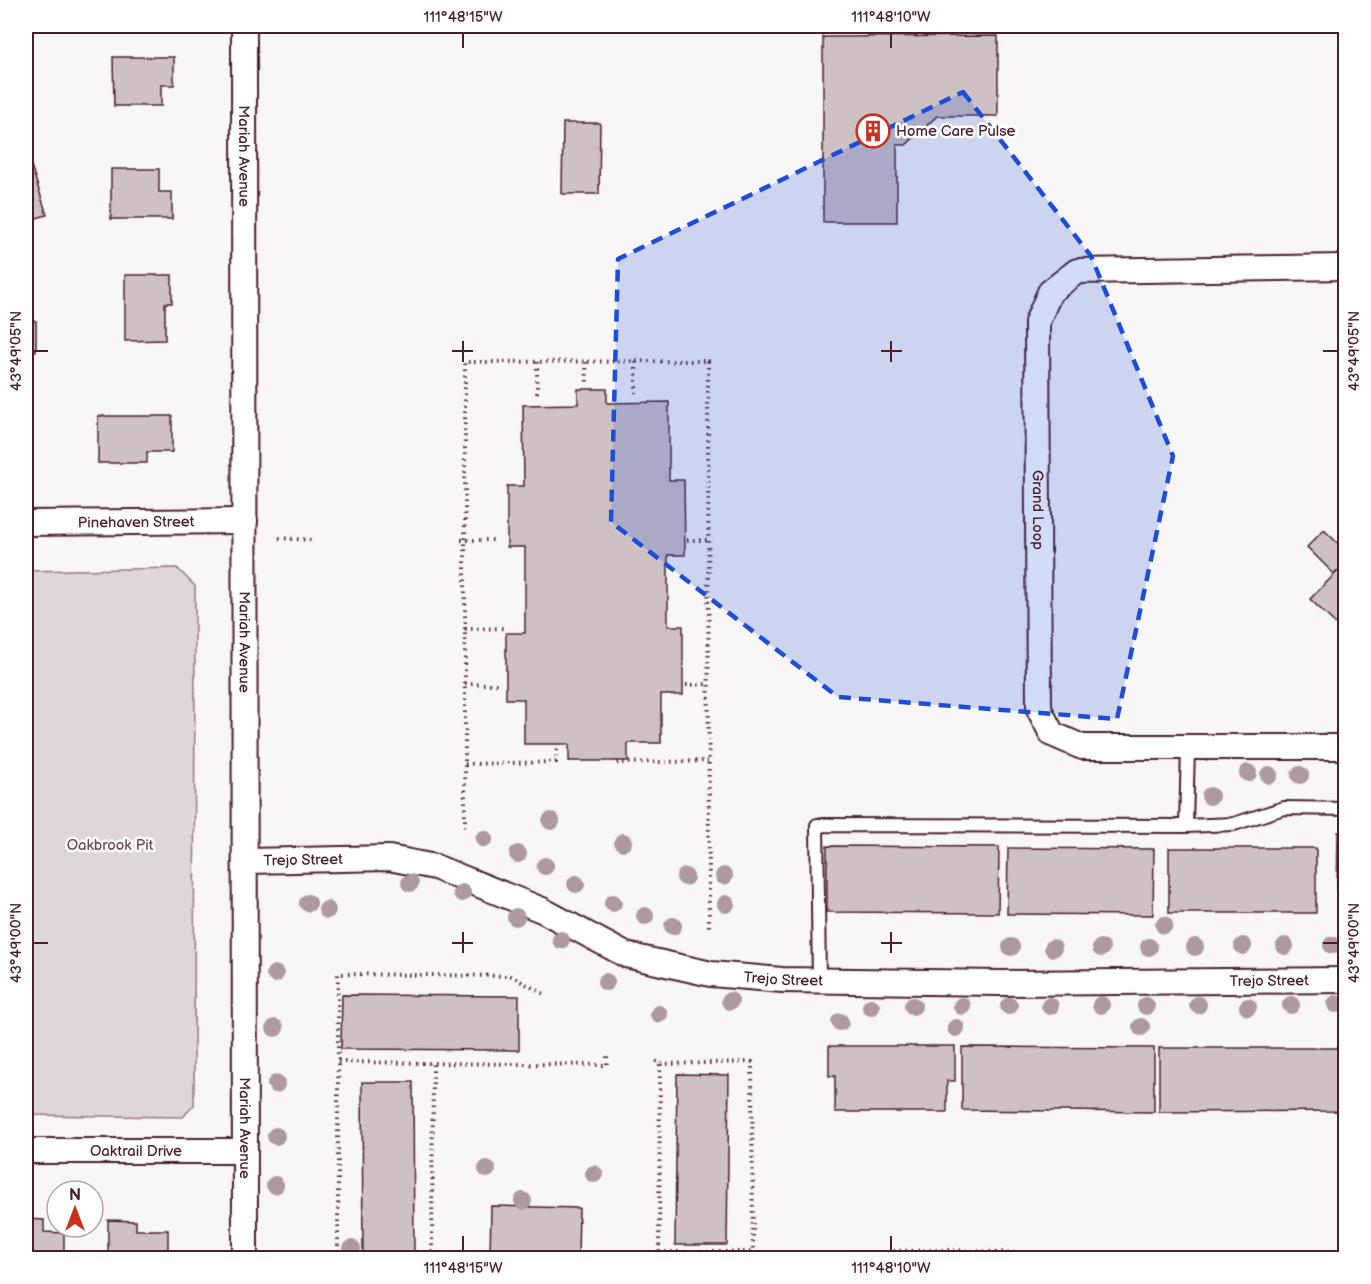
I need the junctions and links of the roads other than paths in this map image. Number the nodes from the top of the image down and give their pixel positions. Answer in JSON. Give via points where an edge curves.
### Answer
{"nodes":[{"id":1,"x":244,"y":26,"type":"edge"},
{"id":2,"x":1346,"y":267,"type":"edge"},
{"id":3,"x":245,"y":521,"type":"junction"},
{"id":4,"x":26,"y":523,"type":"edge"},
{"id":5,"x":1188,"y":747,"type":"junction"},
{"id":6,"x":1346,"y":747,"type":"edge"},
{"id":7,"x":1346,"y":809,"type":"edge"},
{"id":8,"x":1186,"y":826,"type":"junction"},
{"id":9,"x":245,"y":861,"type":"junction"},
{"id":10,"x":819,"y":980,"type":"junction"},
{"id":11,"x":1346,"y":980,"type":"edge"},
{"id":12,"x":26,"y":1151,"type":"edge"},
{"id":13,"x":245,"y":1151,"type":"junction"},
{"id":14,"x":245,"y":1258,"type":"edge"}],
"edges":[{"from":1,"to":3,"type":"street","name":"Mariah Avenue"},
{"from":2,"to":5,"type":"street","name":"Grand Loop","via":[[1077,271],[1050,292],[1037,322],[1039,710],[1052,734],[1082,747]]},
{"from":3,"to":4,"type":"street","name":"Pinehaven Street"},
{"from":3,"to":9,"type":"street","name":"Mariah Avenue"},
{"from":5,"to":6,"type":"street","name":"Grand Loop"},
{"from":5,"to":8,"type":"lane"},
{"from":7,"to":8,"type":"lane","via":[[1284,808],[1234,824]]},
{"from":8,"to":10,"type":"lane","via":[[817,825]]},
{"from":9,"to":10,"type":"street","name":"Trejo Street","via":[[389,858],[426,865],[542,910],[626,955],[711,974]]},
{"from":9,"to":13,"type":"street","name":"Mariah Avenue"},
{"from":10,"to":11,"type":"street","name":"Trejo Street"},
{"from":12,"to":13,"type":"street","name":"Oaktrail Drive"},
{"from":13,"to":14,"type":"street","name":"Mariah Avenue"}]}
